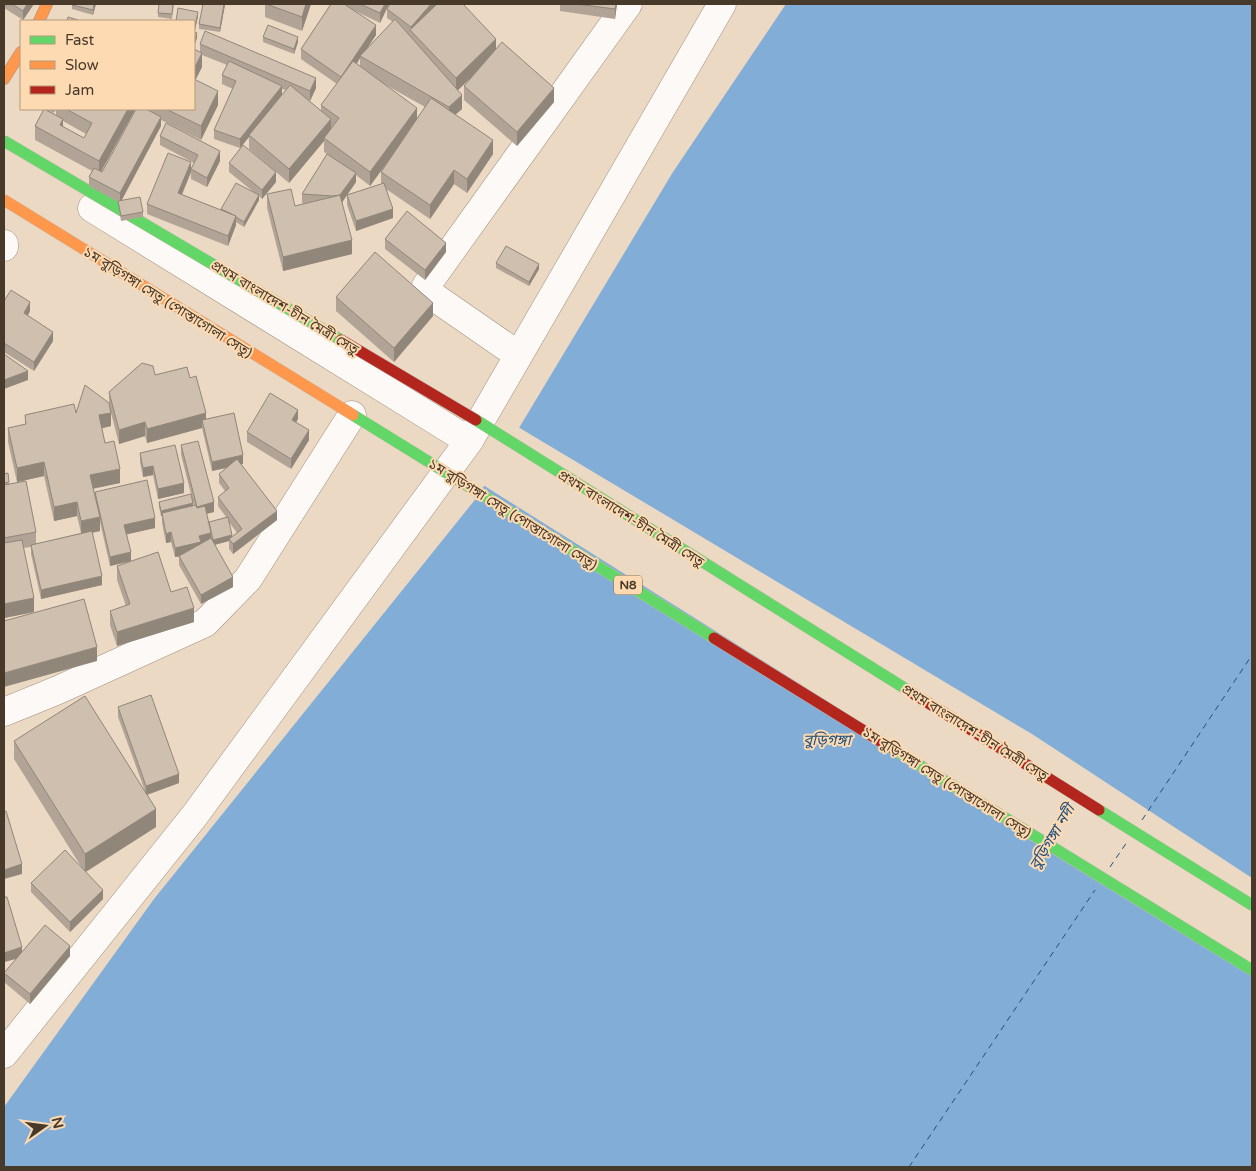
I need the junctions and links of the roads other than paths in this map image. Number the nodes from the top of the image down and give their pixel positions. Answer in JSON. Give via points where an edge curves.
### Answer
{"nodes":[{"id":1,"x":47,"y":4,"type":"edge"},
{"id":2,"x":628,"y":4,"type":"edge"},
{"id":3,"x":722,"y":4,"type":"edge"},
{"id":4,"x":39,"y":20,"type":"edge"},
{"id":5,"x":20,"y":54,"type":"edge"},
{"id":6,"x":4,"y":79,"type":"edge"},
{"id":7,"x":4,"y":141,"type":"edge"},
{"id":8,"x":4,"y":154,"type":"edge"},
{"id":9,"x":4,"y":200,"type":"edge"},
{"id":10,"x":518,"y":355,"type":"junction"},
{"id":11,"x":352,"y":415,"type":"junction"},
{"id":12,"x":469,"y":441,"type":"junction"},
{"id":13,"x":4,"y":712,"type":"edge"},
{"id":14,"x":1252,"y":905,"type":"edge"},
{"id":15,"x":1252,"y":970,"type":"edge"},
{"id":16,"x":4,"y":1054,"type":"edge"}],
"edges":[{"from":1,"to":4,"type":"main road"},
{"from":2,"to":10,"type":"street","via":[[426,286],[427,292]]},
{"from":3,"to":10,"type":"street"},
{"from":5,"to":6,"type":"main road"},
{"from":7,"to":14,"type":"main road","name":"প্রথম বাংলাদেশ-চীন মৈত্রী সেতু","bridge":true,"via":[[461,411]]},
{"from":8,"to":12,"type":"street"},
{"from":9,"to":11,"type":"main road","name":"১ম বুড়িগঙ্গা সেতু (পোস্তাগোলা সেতু)","number":"N8","bridge":true},
{"from":10,"to":12,"type":"street"},
{"from":11,"to":13,"type":"street","via":[[248,578],[205,623]]},
{"from":11,"to":15,"type":"main road","name":"১ম বুড়িগঙ্গা সেতু (পোস্তাগোলা সেতু)","number":"N8","bridge":true},
{"from":12,"to":16,"type":"street","via":[[195,815]]}]}
